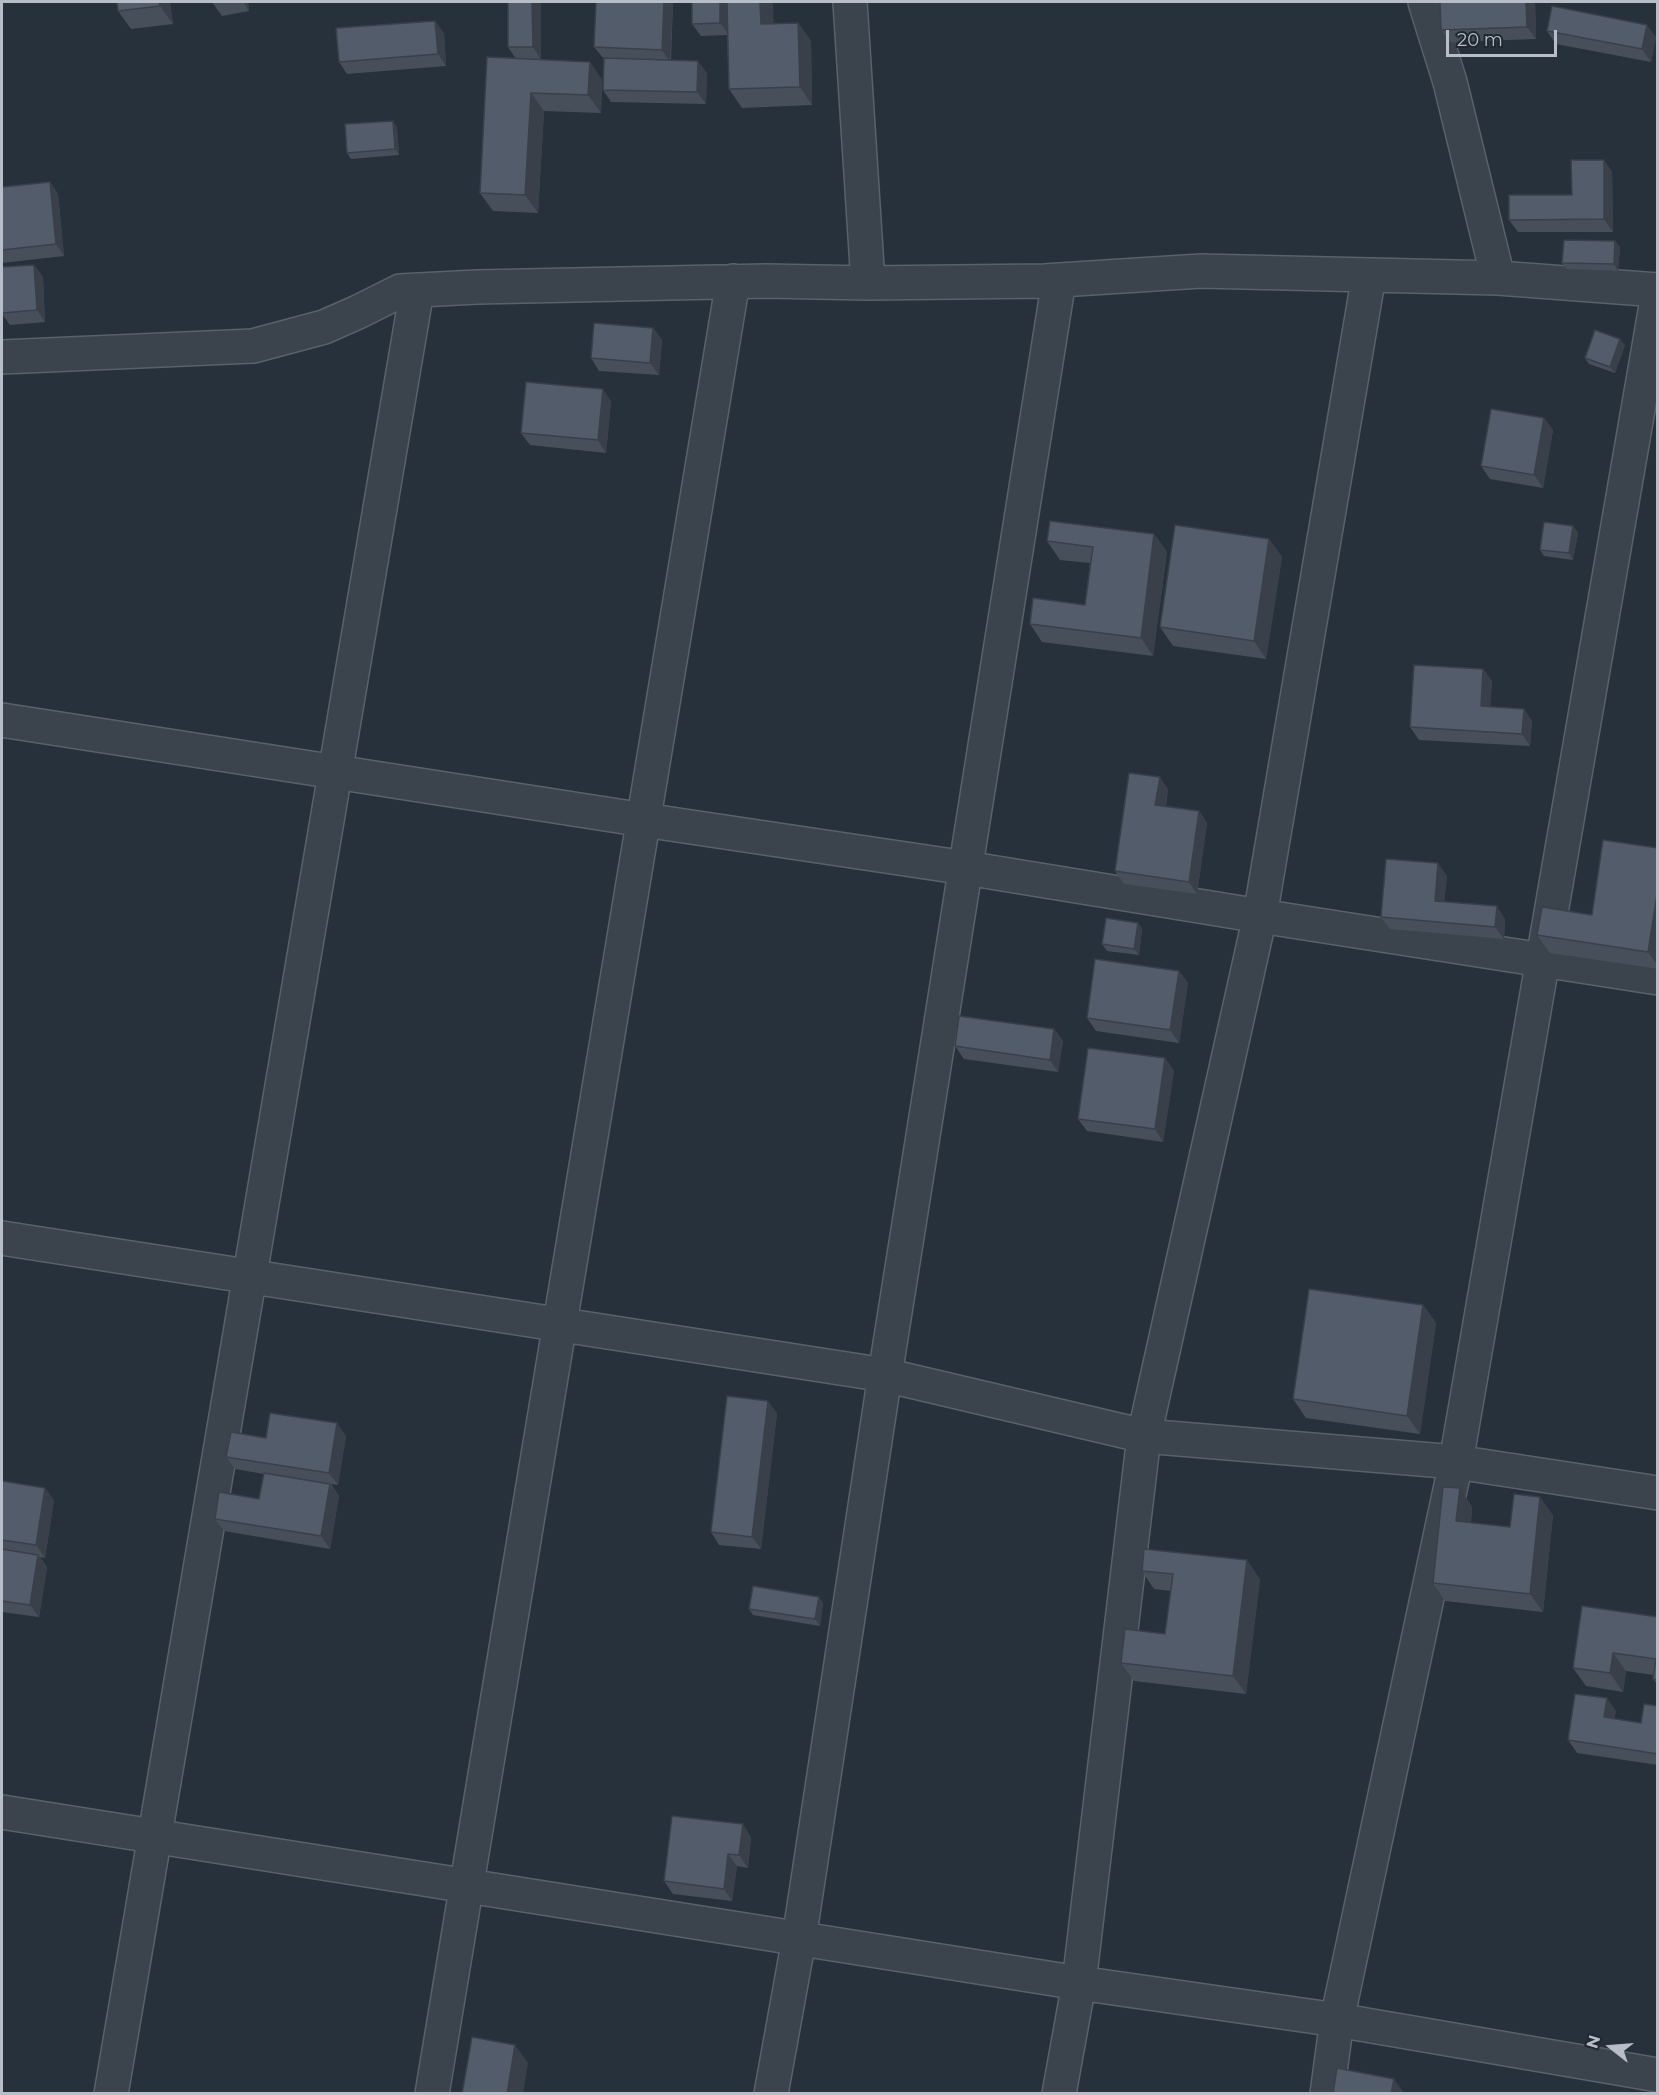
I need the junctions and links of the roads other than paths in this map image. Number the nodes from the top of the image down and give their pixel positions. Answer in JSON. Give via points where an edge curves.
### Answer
{"nodes":[{"id":1,"x":850,"y":2,"type":"edge"},
{"id":2,"x":1425,"y":2,"type":"edge"},
{"id":3,"x":1369,"y":275,"type":"junction"},
{"id":4,"x":1498,"y":278,"type":"junction"},
{"id":5,"x":1059,"y":280,"type":"junction"},
{"id":6,"x":734,"y":282,"type":"junction"},
{"id":7,"x":868,"y":283,"type":"junction"},
{"id":8,"x":417,"y":290,"type":"junction"},
{"id":9,"x":1658,"y":292,"type":"edge"},
{"id":10,"x":2,"y":357,"type":"edge"},
{"id":11,"x":2,"y":720,"type":"edge"},
{"id":12,"x":335,"y":772,"type":"junction"},
{"id":13,"x":644,"y":820,"type":"junction"},
{"id":14,"x":966,"y":868,"type":"junction"},
{"id":15,"x":1260,"y":916,"type":"junction"},
{"id":16,"x":1543,"y":960,"type":"junction"},
{"id":17,"x":1658,"y":978,"type":"edge"},
{"id":18,"x":2,"y":1238,"type":"edge"},
{"id":19,"x":250,"y":1276,"type":"junction"},
{"id":20,"x":560,"y":1324,"type":"junction"},
{"id":21,"x":885,"y":1375,"type":"junction"},
{"id":22,"x":1144,"y":1436,"type":"junction"},
{"id":23,"x":1456,"y":1462,"type":"junction"},
{"id":24,"x":1658,"y":1493,"type":"edge"},
{"id":25,"x":2,"y":1812,"type":"edge"},
{"id":26,"x":155,"y":1836,"type":"junction"},
{"id":27,"x":467,"y":1886,"type":"junction"},
{"id":28,"x":799,"y":1939,"type":"junction"},
{"id":29,"x":1079,"y":1983,"type":"junction"},
{"id":30,"x":1337,"y":2020,"type":"junction"},
{"id":31,"x":1658,"y":2075,"type":"edge"},
{"id":32,"x":111,"y":2094,"type":"edge"},
{"id":33,"x":432,"y":2094,"type":"edge"},
{"id":34,"x":771,"y":2094,"type":"edge"},
{"id":35,"x":1059,"y":2094,"type":"edge"},
{"id":36,"x":1327,"y":2094,"type":"edge"}],
"edges":[{"from":1,"to":7,"type":"street"},
{"from":2,"to":4,"type":"street","via":[[1450,82]]},
{"from":3,"to":4,"type":"street"},
{"from":3,"to":5,"type":"street","via":[[1201,271]]},
{"from":3,"to":15,"type":"street"},
{"from":4,"to":9,"type":"street"},
{"from":5,"to":7,"type":"street"},
{"from":5,"to":14,"type":"street"},
{"from":6,"to":7,"type":"street"},
{"from":6,"to":8,"type":"street"},
{"from":6,"to":13,"type":"street"},
{"from":8,"to":10,"type":"street","via":[[400,291],[324,327],[253,346]]},
{"from":8,"to":12,"type":"street"},
{"from":9,"to":16,"type":"street"},
{"from":11,"to":12,"type":"street"},
{"from":12,"to":13,"type":"street"},
{"from":12,"to":19,"type":"street"},
{"from":13,"to":14,"type":"street"},
{"from":13,"to":20,"type":"street"},
{"from":14,"to":15,"type":"street"},
{"from":14,"to":21,"type":"street"},
{"from":15,"to":16,"type":"street"},
{"from":15,"to":22,"type":"street"},
{"from":16,"to":17,"type":"street"},
{"from":16,"to":23,"type":"street"},
{"from":18,"to":19,"type":"street"},
{"from":19,"to":20,"type":"street"},
{"from":19,"to":26,"type":"street"},
{"from":20,"to":21,"type":"street"},
{"from":20,"to":27,"type":"street"},
{"from":21,"to":22,"type":"street"},
{"from":21,"to":28,"type":"street"},
{"from":22,"to":23,"type":"street"},
{"from":22,"to":29,"type":"street"},
{"from":23,"to":24,"type":"street"},
{"from":23,"to":30,"type":"street"},
{"from":25,"to":26,"type":"street"},
{"from":26,"to":27,"type":"street"},
{"from":26,"to":32,"type":"street"},
{"from":27,"to":28,"type":"street"},
{"from":27,"to":33,"type":"street"},
{"from":28,"to":29,"type":"street"},
{"from":28,"to":34,"type":"street"},
{"from":29,"to":30,"type":"street"},
{"from":29,"to":35,"type":"street"},
{"from":30,"to":31,"type":"street"},
{"from":30,"to":36,"type":"street"}]}
